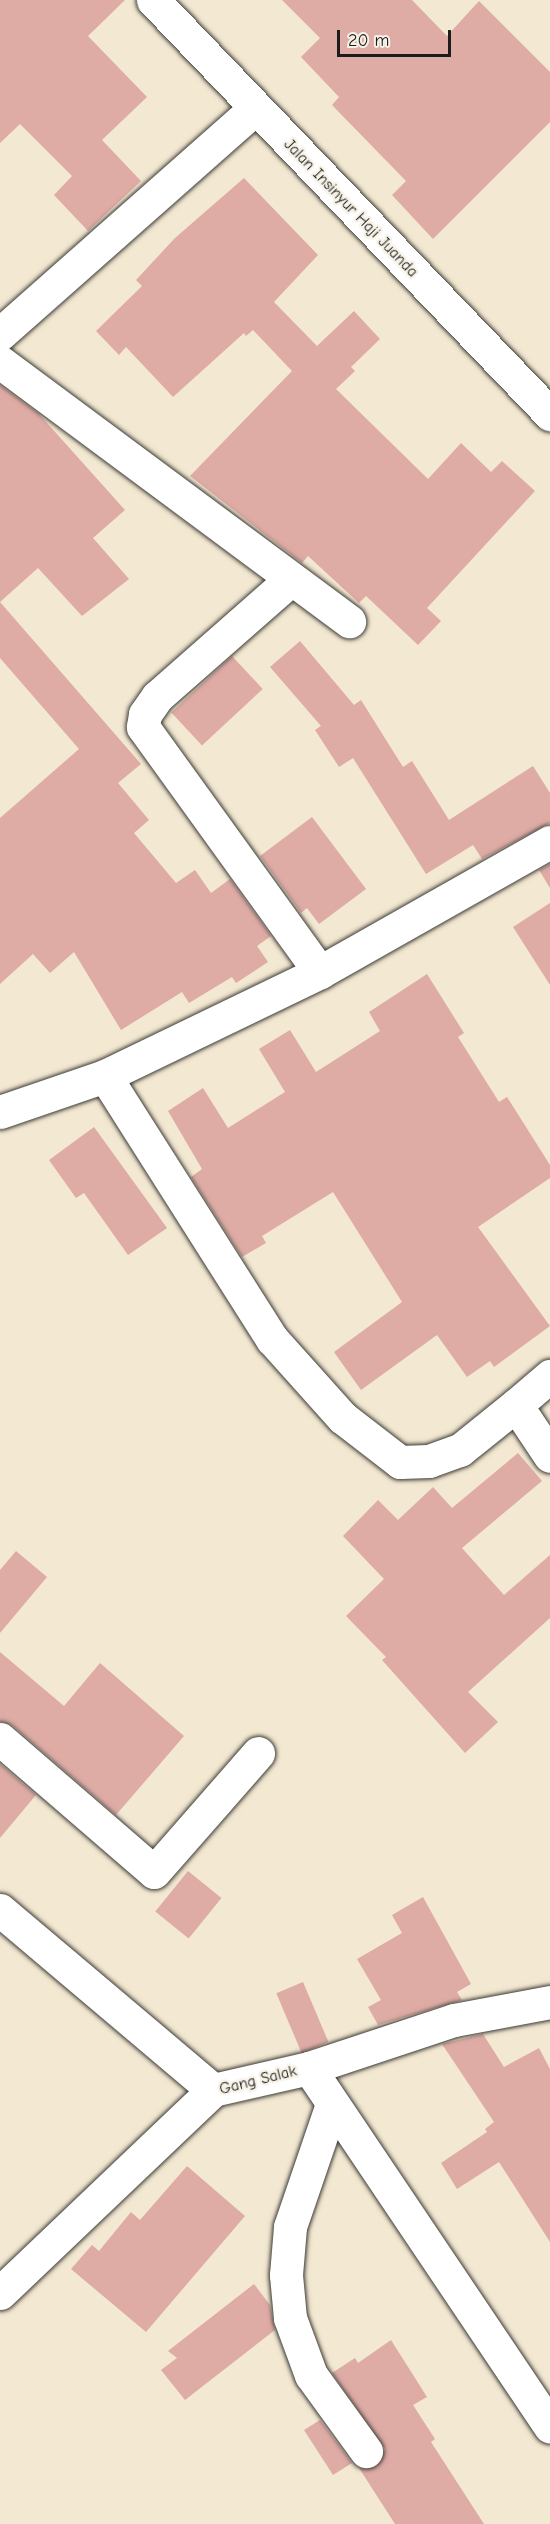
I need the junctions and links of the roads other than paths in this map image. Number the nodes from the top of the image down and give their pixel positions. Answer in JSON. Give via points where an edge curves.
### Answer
{"nodes":[{"id":1,"x":153,"y":0,"type":"edge"},
{"id":2,"x":255,"y":108,"type":"junction"},
{"id":3,"x":0,"y":334,"type":"edge"},
{"id":4,"x":0,"y":362,"type":"edge"},
{"id":5,"x":550,"y":414,"type":"edge"},
{"id":6,"x":290,"y":580,"type":"junction"},
{"id":7,"x":349,"y":621,"type":"dead end"},
{"id":8,"x":550,"y":842,"type":"edge"},
{"id":9,"x":320,"y":972,"type":"junction"},
{"id":10,"x":105,"y":1076,"type":"junction"},
{"id":11,"x":0,"y":1112,"type":"edge"},
{"id":12,"x":550,"y":1376,"type":"edge"},
{"id":13,"x":516,"y":1406,"type":"junction"},
{"id":14,"x":550,"y":1456,"type":"edge"},
{"id":15,"x":0,"y":1739,"type":"edge"},
{"id":16,"x":258,"y":1753,"type":"dead end"},
{"id":17,"x":0,"y":1910,"type":"edge"},
{"id":18,"x":550,"y":2002,"type":"edge"},
{"id":19,"x":309,"y":2068,"type":"junction"},
{"id":20,"x":213,"y":2090,"type":"junction"},
{"id":21,"x":332,"y":2104,"type":"junction"},
{"id":22,"x":0,"y":2293,"type":"edge"},
{"id":23,"x":550,"y":2426,"type":"edge"},
{"id":24,"x":366,"y":2451,"type":"dead end"}],
"edges":[{"from":1,"to":2,"type":"street","name":"Jalan Insinyur Haji Juanda"},
{"from":2,"to":3,"type":"street"},
{"from":2,"to":5,"type":"street","name":"Jalan Insinyur Haji Juanda"},
{"from":4,"to":6,"type":"street"},
{"from":6,"to":7,"type":"street"},
{"from":6,"to":9,"type":"street","via":[[157,697],[145,714],[143,728]]},
{"from":8,"to":9,"type":"street"},
{"from":9,"to":10,"type":"street"},
{"from":10,"to":11,"type":"street"},
{"from":10,"to":13,"type":"street","via":[[272,1339],[303,1377],[378,1447],[400,1462],[444,1457],[460,1450]]},
{"from":12,"to":13,"type":"street"},
{"from":13,"to":14,"type":"street"},
{"from":15,"to":16,"type":"street","via":[[154,1872]]},
{"from":17,"to":20,"type":"street"},
{"from":18,"to":19,"type":"street","name":"Gang Salak","via":[[412,2031]]},
{"from":19,"to":20,"type":"street","name":"Gang Salak"},
{"from":19,"to":21,"type":"street"},
{"from":20,"to":22,"type":"street","name":"Gang Salak"},
{"from":21,"to":23,"type":"street"},
{"from":21,"to":24,"type":"street","via":[[290,2227],[286,2275],[290,2318],[311,2375]]}]}
